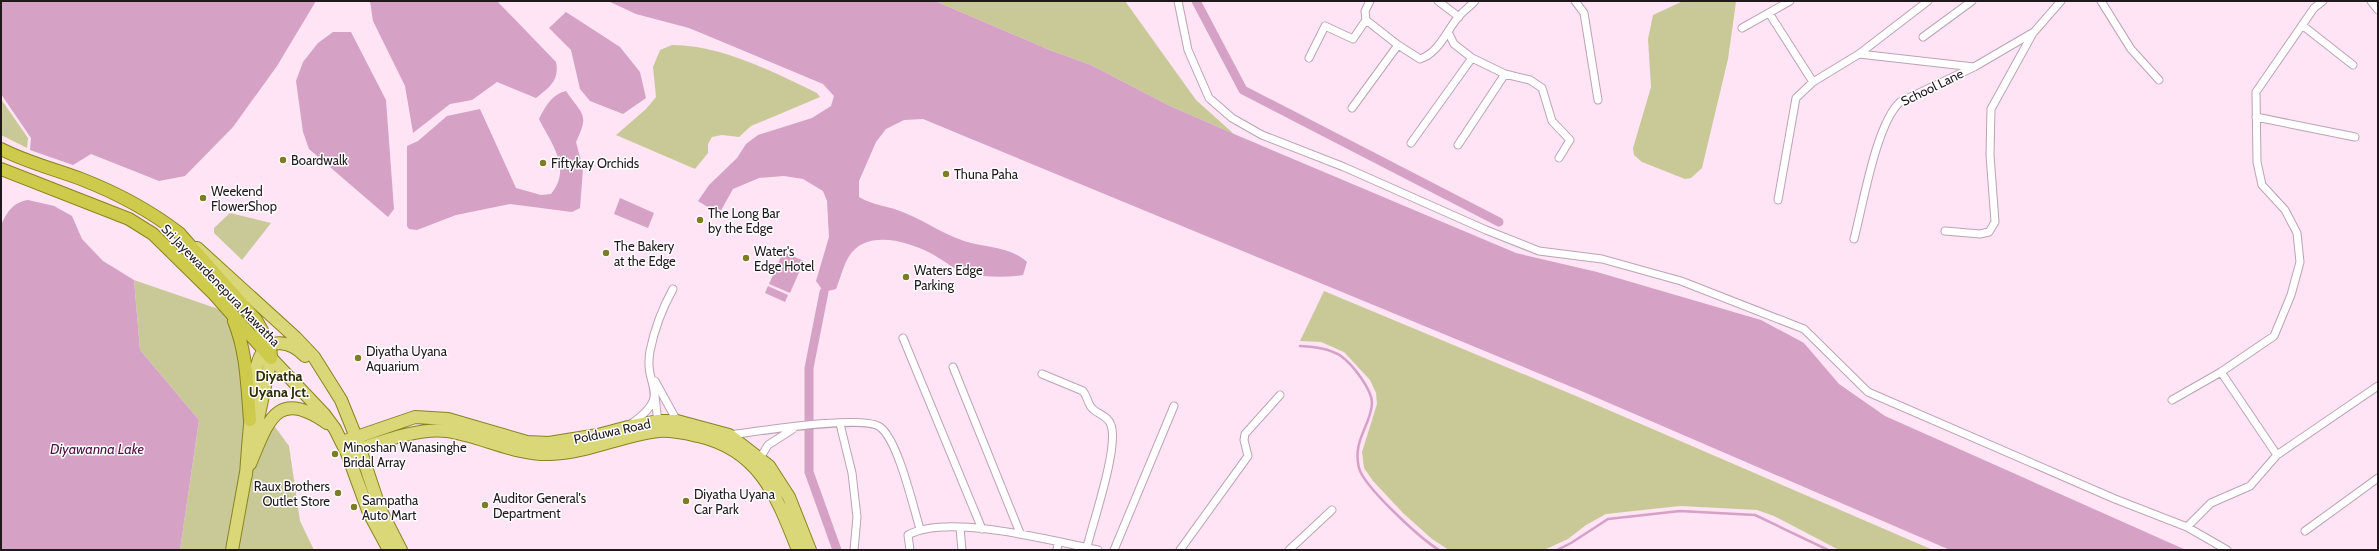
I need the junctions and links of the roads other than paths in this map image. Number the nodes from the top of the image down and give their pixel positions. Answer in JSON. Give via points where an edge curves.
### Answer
{"nodes":[{"id":1,"x":1178,"y":1,"type":"edge"},
{"id":2,"x":1370,"y":1,"type":"edge"},
{"id":3,"x":1438,"y":1,"type":"edge"},
{"id":4,"x":1475,"y":1,"type":"edge"},
{"id":5,"x":1575,"y":1,"type":"edge"},
{"id":6,"x":1790,"y":1,"type":"edge"},
{"id":7,"x":1928,"y":1,"type":"edge"},
{"id":8,"x":1972,"y":1,"type":"edge"},
{"id":9,"x":2061,"y":1,"type":"edge"},
{"id":10,"x":2101,"y":1,"type":"edge"},
{"id":11,"x":2323,"y":1,"type":"edge"},
{"id":12,"x":2371,"y":1,"type":"edge"},
{"id":13,"x":2378,"y":10,"type":"edge"},
{"id":14,"x":1769,"y":13,"type":"junction"},
{"id":15,"x":1459,"y":17,"type":"junction"},
{"id":16,"x":1366,"y":20,"type":"junction"},
{"id":17,"x":2302,"y":25,"type":"junction"},
{"id":18,"x":1742,"y":28,"type":"dead end"},
{"id":19,"x":2034,"y":32,"type":"junction"},
{"id":20,"x":1449,"y":34,"type":"junction"},
{"id":21,"x":1923,"y":37,"type":"dead end"},
{"id":22,"x":1398,"y":46,"type":"junction"},
{"id":23,"x":1859,"y":54,"type":"junction"},
{"id":24,"x":1308,"y":58,"type":"dead end"},
{"id":25,"x":1472,"y":58,"type":"junction"},
{"id":26,"x":2353,"y":65,"type":"dead end"},
{"id":27,"x":1974,"y":67,"type":"junction"},
{"id":28,"x":1505,"y":74,"type":"junction"},
{"id":29,"x":2160,"y":80,"type":"dead end"},
{"id":30,"x":1813,"y":82,"type":"junction"},
{"id":31,"x":1598,"y":100,"type":"dead end"},
{"id":32,"x":1352,"y":108,"type":"dead end"},
{"id":33,"x":2256,"y":117,"type":"junction"},
{"id":34,"x":2355,"y":137,"type":"dead end"},
{"id":35,"x":1411,"y":143,"type":"dead end"},
{"id":36,"x":1458,"y":145,"type":"dead end"},
{"id":37,"x":1,"y":150,"type":"edge"},
{"id":38,"x":1559,"y":158,"type":"dead end"},
{"id":39,"x":5,"y":171,"type":"edge"},
{"id":40,"x":1778,"y":200,"type":"dead end"},
{"id":41,"x":1945,"y":231,"type":"dead end"},
{"id":42,"x":179,"y":233,"type":"junction"},
{"id":43,"x":1854,"y":239,"type":"dead end"},
{"id":44,"x":672,"y":289,"type":"dead end"},
{"id":45,"x":230,"y":313,"type":"junction"},
{"id":46,"x":903,"y":338,"type":"dead end"},
{"id":47,"x":268,"y":351,"type":"junction"},
{"id":48,"x":953,"y":367,"type":"dead end"},
{"id":49,"x":650,"y":372,"type":"junction"},
{"id":50,"x":2221,"y":372,"type":"junction"},
{"id":51,"x":1042,"y":374,"type":"dead end"},
{"id":52,"x":332,"y":385,"type":"junction"},
{"id":53,"x":2378,"y":386,"type":"edge"},
{"id":54,"x":1280,"y":395,"type":"dead end"},
{"id":55,"x":655,"y":396,"type":"junction"},
{"id":56,"x":2172,"y":400,"type":"dead end"},
{"id":57,"x":1174,"y":406,"type":"dead end"},
{"id":58,"x":250,"y":420,"type":"junction"},
{"id":59,"x":677,"y":421,"type":"junction"},
{"id":60,"x":840,"y":424,"type":"junction"},
{"id":61,"x":658,"y":426,"type":"junction"},
{"id":62,"x":628,"y":427,"type":"junction"},
{"id":63,"x":797,"y":427,"type":"junction"},
{"id":64,"x":334,"y":429,"type":"junction"},
{"id":65,"x":729,"y":435,"type":"junction"},
{"id":66,"x":358,"y":443,"type":"junction"},
{"id":67,"x":344,"y":447,"type":"junction"},
{"id":68,"x":2277,"y":455,"type":"junction"},
{"id":69,"x":760,"y":458,"type":"junction"},
{"id":70,"x":246,"y":475,"type":"junction"},
{"id":71,"x":2378,"y":478,"type":"edge"},
{"id":72,"x":1332,"y":510,"type":"dead end"},
{"id":73,"x":2187,"y":527,"type":"junction"},
{"id":74,"x":960,"y":528,"type":"junction"},
{"id":75,"x":920,"y":529,"type":"junction"},
{"id":76,"x":982,"y":529,"type":"junction"},
{"id":77,"x":2305,"y":531,"type":"dead end"},
{"id":78,"x":1020,"y":533,"type":"junction"},
{"id":79,"x":1058,"y":542,"type":"junction"},
{"id":80,"x":1093,"y":549,"type":"edge"},
{"id":81,"x":232,"y":550,"type":"edge"},
{"id":82,"x":389,"y":550,"type":"edge"},
{"id":83,"x":401,"y":550,"type":"edge"},
{"id":84,"x":798,"y":550,"type":"edge"},
{"id":85,"x":810,"y":550,"type":"edge"},
{"id":86,"x":854,"y":550,"type":"edge"},
{"id":87,"x":910,"y":550,"type":"edge"},
{"id":88,"x":962,"y":550,"type":"edge"},
{"id":89,"x":1057,"y":550,"type":"edge"},
{"id":90,"x":1114,"y":550,"type":"edge"},
{"id":91,"x":1180,"y":550,"type":"edge"},
{"id":92,"x":1289,"y":550,"type":"edge"},
{"id":93,"x":2227,"y":550,"type":"edge"}],
"edges":[{"from":1,"to":73,"type":"street","via":[[1188,50],[1209,98],[1232,118],[1262,135],[1344,167],[1539,251],[1602,258],[1681,281],[1804,330],[1868,392]]},
{"from":2,"to":16,"type":"street","via":[[1365,11]]},
{"from":3,"to":15,"type":"street"},
{"from":4,"to":15,"type":"street"},
{"from":5,"to":31,"type":"street","via":[[1584,13]]},
{"from":6,"to":14,"type":"street"},
{"from":7,"to":23,"type":"street"},
{"from":8,"to":21,"type":"street"},
{"from":9,"to":19,"type":"street","name":"School Lane"},
{"from":10,"to":29,"type":"street","via":[[2131,49]]},
{"from":11,"to":17,"type":"street","via":[[2314,8]]},
{"from":12,"to":13,"type":"street"},
{"from":14,"to":18,"type":"street"},
{"from":14,"to":30,"type":"street"},
{"from":15,"to":20,"type":"street"},
{"from":16,"to":22,"type":"street"},
{"from":16,"to":24,"type":"street","via":[[1353,39],[1325,26]]},
{"from":17,"to":26,"type":"street"},
{"from":17,"to":33,"type":"street","via":[[2256,92]]},
{"from":19,"to":27,"type":"street","name":"School Lane"},
{"from":19,"to":41,"type":"street","via":[[1991,108],[1990,155],[1995,222],[1989,232],[1980,234]]},
{"from":20,"to":22,"type":"street","via":[[1426,58],[1420,59]]},
{"from":20,"to":25,"type":"street","via":[[1454,44]]},
{"from":22,"to":32,"type":"street"},
{"from":23,"to":27,"type":"street"},
{"from":23,"to":30,"type":"street"},
{"from":25,"to":28,"type":"street"},
{"from":25,"to":35,"type":"street"},
{"from":27,"to":43,"type":"street","name":"School Lane","via":[[1900,102],[1894,108],[1880,140]]},
{"from":28,"to":36,"type":"street"},
{"from":28,"to":38,"type":"street","via":[[1530,80],[1542,88],[1552,121],[1570,140]]},
{"from":30,"to":40,"type":"street","via":[[1796,98]]},
{"from":33,"to":34,"type":"street"},
{"from":33,"to":50,"type":"street","via":[[2257,162],[2262,185],[2285,210],[2297,233],[2300,262],[2274,336]]},
{"from":37,"to":42,"type":"highway","name":"Sri Jayewardenepura Mawatha","via":[[136,203]]},
{"from":39,"to":45,"type":"highway","name":"Sri Jayewardenepura Mawatha","via":[[75,196],[129,219],[153,234]]},
{"from":42,"to":47,"type":"highway","name":"Sri Jayewardenepura Mawatha","via":[[256,320]]},
{"from":42,"to":52,"type":"main road","via":[[296,338],[314,357]]},
{"from":44,"to":49,"type":"street","via":[[650,351]]},
{"from":45,"to":47,"type":"highway","name":"Sri Jayewardenepura Mawatha"},
{"from":45,"to":58,"type":"highway","via":[[242,345]]},
{"from":46,"to":76,"type":"street"},
{"from":47,"to":52,"type":"main road","via":[[276,342],[288,343],[299,350]]},
{"from":47,"to":58,"type":"main road","via":[[258,363]]},
{"from":47,"to":64,"type":"main road","via":[[324,414]]},
{"from":47,"to":70,"type":"main road"},
{"from":48,"to":78,"type":"street"},
{"from":49,"to":55,"type":"street"},
{"from":49,"to":59,"type":"street"},
{"from":50,"to":56,"type":"street"},
{"from":50,"to":68,"type":"street"},
{"from":51,"to":80,"type":"street","via":[[1083,391],[1092,408],[1108,419],[1111,426],[1111,452]]},
{"from":52,"to":66,"type":"main road","via":[[342,400]]},
{"from":53,"to":68,"type":"street"},
{"from":54,"to":91,"type":"street","via":[[1245,434],[1248,456]]},
{"from":55,"to":61,"type":"street"},
{"from":55,"to":62,"type":"street","via":[[648,412]]},
{"from":57,"to":90,"type":"street"},
{"from":58,"to":70,"type":"main road"},
{"from":59,"to":61,"type":"main road","name":"Polduwa Road"},
{"from":59,"to":65,"type":"main road","name":"Polduwa Road"},
{"from":60,"to":63,"type":"street"},
{"from":60,"to":75,"type":"street","via":[[858,421],[880,426],[890,437]]},
{"from":60,"to":86,"type":"street","via":[[852,473],[857,517]]},
{"from":61,"to":62,"type":"main road","name":"Polduwa Road"},
{"from":61,"to":66,"type":"main road","name":"Polduwa Road","via":[[582,450],[550,454],[526,453],[447,431],[422,432]]},
{"from":61,"to":84,"type":"main road","name":"Polduwa Road","via":[[725,444],[748,460],[761,473],[779,502]]},
{"from":62,"to":66,"type":"main road","name":"Polduwa Road","via":[[598,436],[549,443],[527,442],[448,419],[415,417]]},
{"from":63,"to":65,"type":"street"},
{"from":63,"to":69,"type":"street","via":[[768,445]]},
{"from":64,"to":67,"type":"main road"},
{"from":64,"to":70,"type":"main road","via":[[304,410],[289,408],[278,412],[266,428]]},
{"from":65,"to":69,"type":"main road","name":"Polduwa Road"},
{"from":66,"to":67,"type":"main road"},
{"from":66,"to":83,"type":"main road","via":[[380,509]]},
{"from":67,"to":82,"type":"main road","via":[[369,513]]},
{"from":68,"to":73,"type":"street","via":[[2250,486],[2211,503]]},
{"from":69,"to":85,"type":"main road","name":"Polduwa Road","via":[[769,466],[789,497]]},
{"from":70,"to":81,"type":"main road"},
{"from":71,"to":77,"type":"street"},
{"from":72,"to":92,"type":"street"},
{"from":73,"to":93,"type":"street"},
{"from":74,"to":75,"type":"street"},
{"from":74,"to":76,"type":"street"},
{"from":74,"to":88,"type":"street"},
{"from":75,"to":87,"type":"street","via":[[908,535]]},
{"from":76,"to":78,"type":"street"},
{"from":78,"to":79,"type":"street"},
{"from":79,"to":80,"type":"street"},
{"from":79,"to":89,"type":"street"}]}
